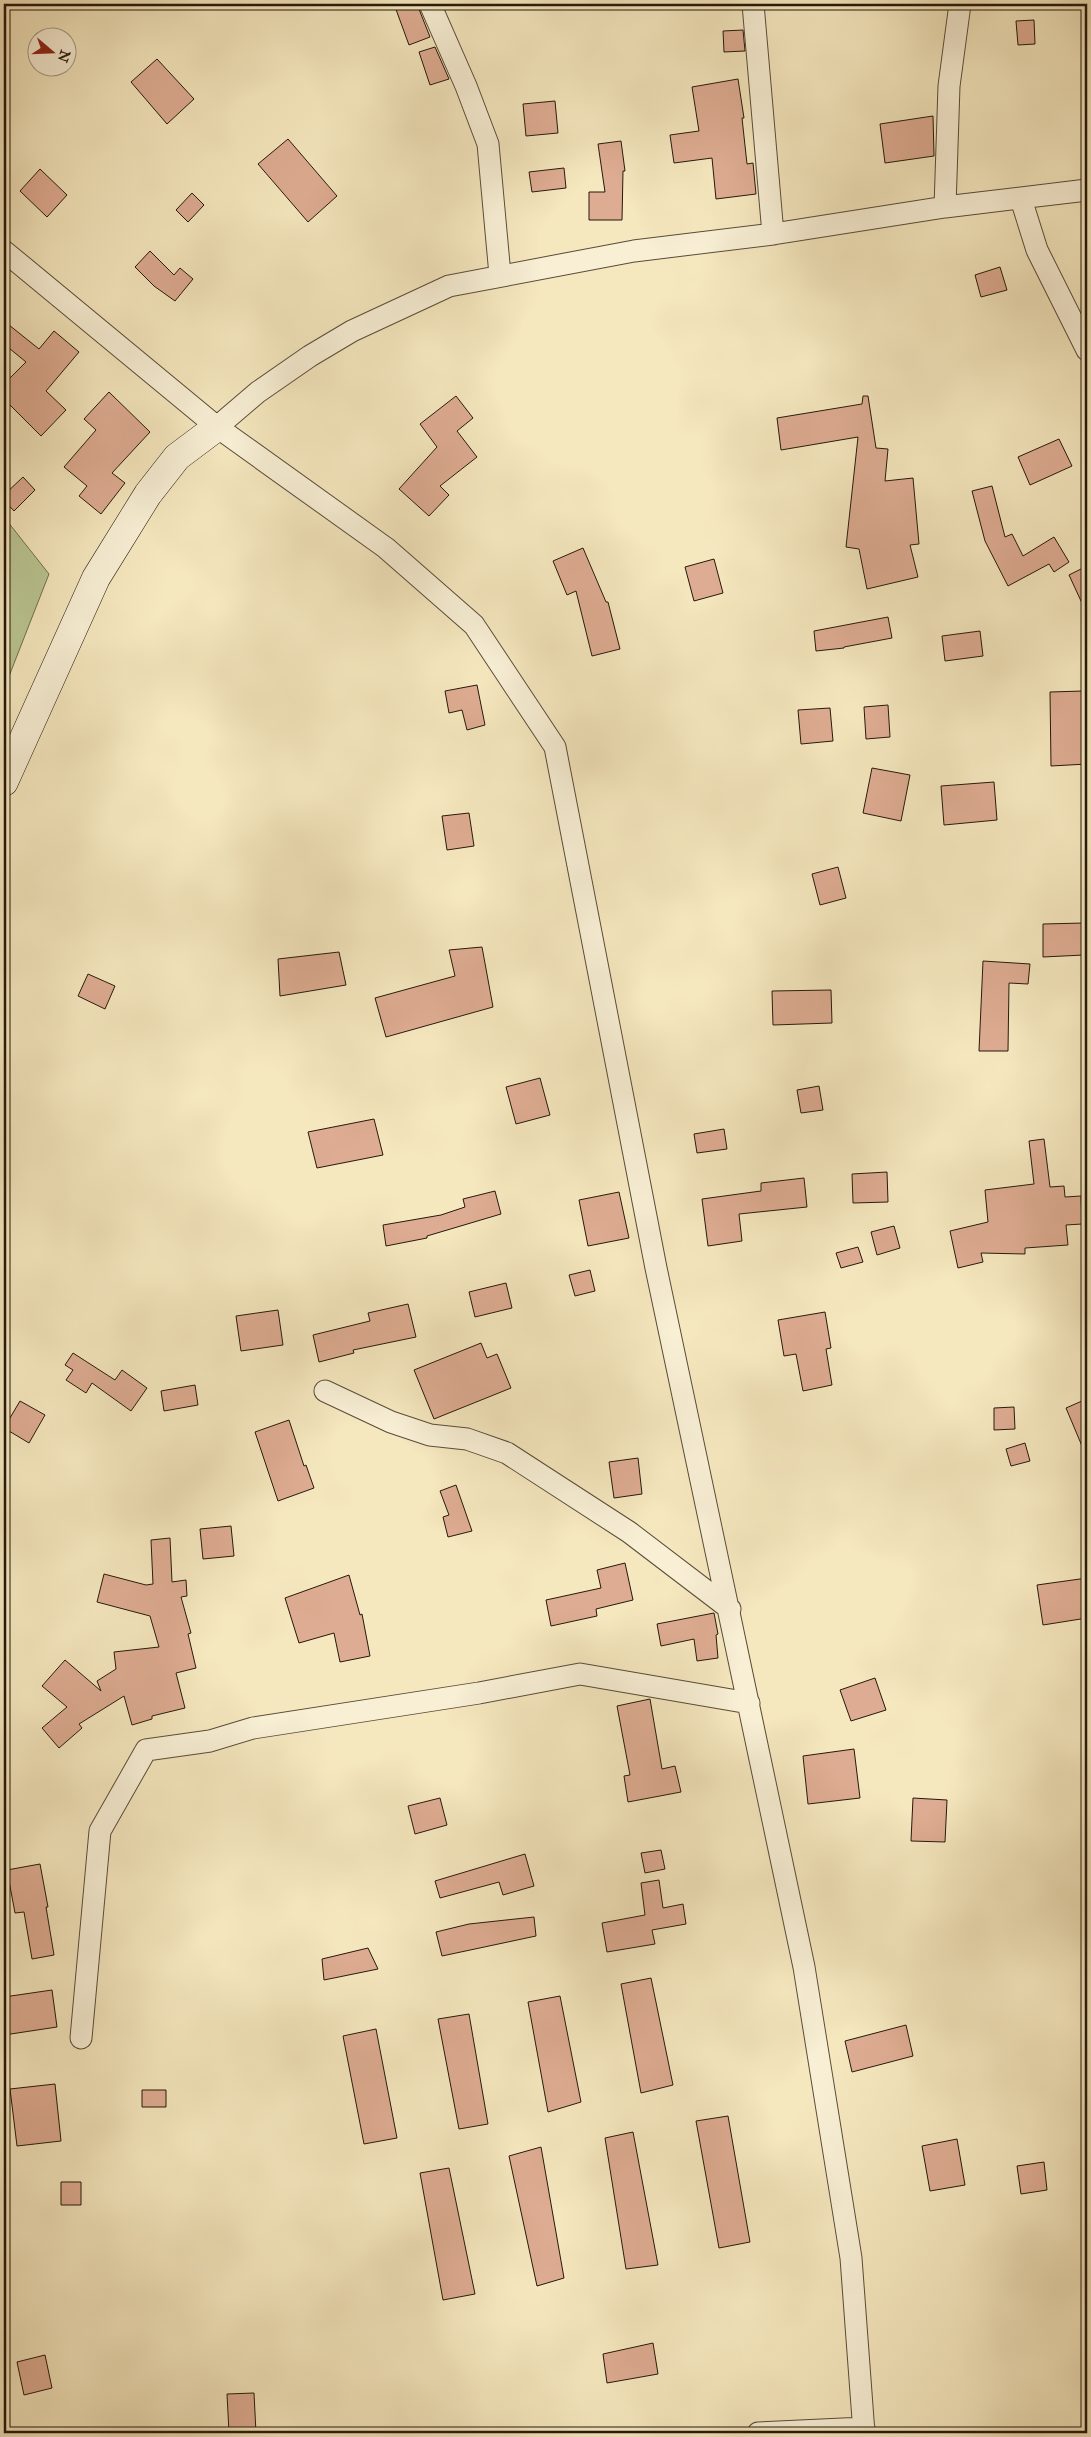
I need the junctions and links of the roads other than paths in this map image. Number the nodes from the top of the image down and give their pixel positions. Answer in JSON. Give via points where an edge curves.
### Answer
{"nodes":[{"id":1,"x":430,"y":4,"type":"edge"},
{"id":2,"x":753,"y":4,"type":"edge"},
{"id":3,"x":960,"y":4,"type":"edge"},
{"id":4,"x":1087,"y":190,"type":"edge"},
{"id":5,"x":1021,"y":199,"type":"junction"},
{"id":6,"x":945,"y":207,"type":"junction"},
{"id":7,"x":773,"y":234,"type":"junction"},
{"id":8,"x":4,"y":251,"type":"edge"},
{"id":9,"x":500,"y":275,"type":"junction"},
{"id":10,"x":1087,"y":350,"type":"edge"},
{"id":11,"x":217,"y":427,"type":"junction"},
{"id":12,"x":4,"y":782,"type":"edge"},
{"id":13,"x":325,"y":1391,"type":"dead end"},
{"id":14,"x":730,"y":1609,"type":"junction"},
{"id":15,"x":749,"y":1703,"type":"junction"},
{"id":16,"x":81,"y":2038,"type":"dead end"},
{"id":17,"x":864,"y":2431,"type":"edge"},
{"id":18,"x":758,"y":2433,"type":"edge"}],
"edges":[{"from":1,"to":9,"type":"street","via":[[488,144]]},
{"from":2,"to":7,"type":"street"},
{"from":3,"to":6,"type":"street","via":[[949,86]]},
{"from":4,"to":5,"type":"street"},
{"from":5,"to":6,"type":"street"},
{"from":5,"to":10,"type":"street","via":[[1037,250]]},
{"from":6,"to":7,"type":"street"},
{"from":7,"to":9,"type":"street","via":[[634,251]]},
{"from":8,"to":11,"type":"street"},
{"from":9,"to":11,"type":"street","via":[[449,286],[352,331],[258,392]]},
{"from":11,"to":12,"type":"street","via":[[177,457],[148,494],[96,578]]},
{"from":11,"to":14,"type":"street","via":[[386,548],[474,625],[555,747],[656,1268]]},
{"from":13,"to":14,"type":"street","via":[[391,1422],[430,1435],[467,1439],[507,1453],[629,1532]]},
{"from":14,"to":15,"type":"street"},
{"from":15,"to":16,"type":"street","via":[[580,1674],[253,1728],[210,1742],[146,1750],[100,1832]]},
{"from":15,"to":17,"type":"street","via":[[804,1967],[851,2258]]},
{"from":17,"to":18,"type":"street"}]}
